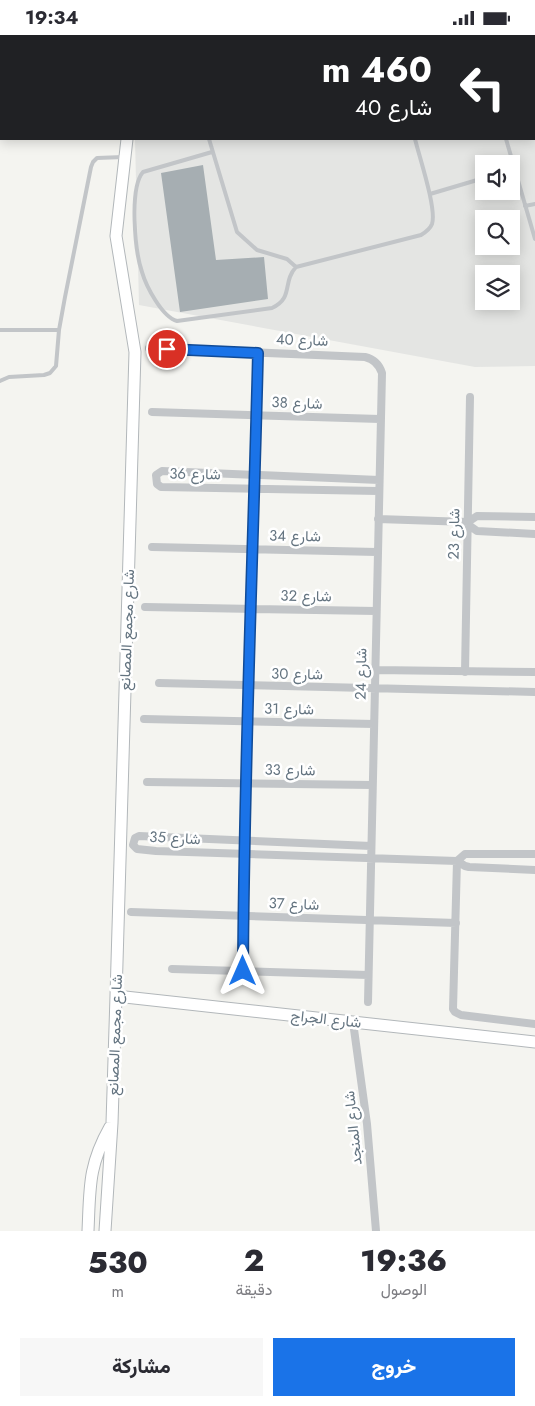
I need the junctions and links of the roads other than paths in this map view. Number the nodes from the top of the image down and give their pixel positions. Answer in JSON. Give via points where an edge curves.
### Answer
{"nodes":[{"id":1,"x":127,"y":140,"type":"edge"},
{"id":2,"x":209,"y":140,"type":"edge"},
{"id":3,"x":415,"y":140,"type":"edge"},
{"id":4,"x":506,"y":140,"type":"edge"},
{"id":5,"x":212,"y":152,"type":"junction"},
{"id":6,"x":510,"y":155,"type":"edge"},
{"id":7,"x":125,"y":157,"type":"junction"},
{"id":8,"x":475,"y":181,"type":"edge"},
{"id":9,"x":520,"y":189,"type":"edge"},
{"id":10,"x":430,"y":194,"type":"junction"},
{"id":11,"x":535,"y":204,"type":"edge"},
{"id":12,"x":526,"y":206,"type":"junction"},
{"id":13,"x":535,"y":239,"type":"edge"},
{"id":14,"x":296,"y":267,"type":"junction"},
{"id":15,"x":59,"y":330,"type":"junction"},
{"id":16,"x":0,"y":331,"type":"edge"},
{"id":17,"x":149,"y":348,"type":"dead end"},
{"id":18,"x":258,"y":353,"type":"junction"},
{"id":19,"x":365,"y":357,"type":"joint"},
{"id":20,"x":0,"y":381,"type":"edge"},
{"id":21,"x":470,"y":397,"type":"dead end"},
{"id":22,"x":152,"y":412,"type":"dead end"},
{"id":23,"x":256,"y":415,"type":"junction"},
{"id":24,"x":380,"y":419,"type":"junction"},
{"id":25,"x":255,"y":475,"type":"junction"},
{"id":26,"x":379,"y":479,"type":"junction"},
{"id":27,"x":254,"y":488,"type":"junction"},
{"id":28,"x":378,"y":491,"type":"junction"},
{"id":29,"x":535,"y":517,"type":"edge"},
{"id":30,"x":378,"y":519,"type":"junction"},
{"id":31,"x":468,"y":522,"type":"junction"},
{"id":32,"x":535,"y":533,"type":"edge"},
{"id":33,"x":152,"y":547,"type":"dead end"},
{"id":34,"x":253,"y":549,"type":"junction"},
{"id":35,"x":377,"y":552,"type":"junction"},
{"id":36,"x":145,"y":607,"type":"dead end"},
{"id":37,"x":251,"y":609,"type":"junction"},
{"id":38,"x":376,"y":611,"type":"junction"},
{"id":39,"x":375,"y":670,"type":"junction"},
{"id":40,"x":465,"y":672,"type":"junction"},
{"id":41,"x":535,"y":672,"type":"edge"},
{"id":42,"x":159,"y":683,"type":"dead end"},
{"id":43,"x":250,"y":686,"type":"junction"},
{"id":44,"x":374,"y":689,"type":"junction"},
{"id":45,"x":535,"y":692,"type":"edge"},
{"id":46,"x":144,"y":719,"type":"dead end"},
{"id":47,"x":249,"y":722,"type":"junction"},
{"id":48,"x":374,"y":724,"type":"junction"},
{"id":49,"x":147,"y":782,"type":"dead end"},
{"id":50,"x":247,"y":783,"type":"junction"},
{"id":51,"x":372,"y":785,"type":"junction"},
{"id":52,"x":244,"y":840,"type":"junction"},
{"id":53,"x":371,"y":846,"type":"junction"},
{"id":54,"x":243,"y":854,"type":"junction"},
{"id":55,"x":535,"y":854,"type":"edge"},
{"id":56,"x":371,"y":858,"type":"junction"},
{"id":57,"x":457,"y":861,"type":"junction"},
{"id":58,"x":535,"y":870,"type":"edge"},
{"id":59,"x":131,"y":912,"type":"dead end"},
{"id":60,"x":244,"y":916,"type":"junction"},
{"id":61,"x":370,"y":920,"type":"junction"},
{"id":62,"x":456,"y":923,"type":"junction"},
{"id":63,"x":172,"y":969,"type":"dead end"},
{"id":64,"x":243,"y":971,"type":"junction"},
{"id":65,"x":368,"y":975,"type":"junction"},
{"id":66,"x":116,"y":996,"type":"junction"},
{"id":67,"x":368,"y":1001,"type":"dead end"},
{"id":68,"x":353,"y":1022,"type":"junction"},
{"id":69,"x":535,"y":1024,"type":"edge"},
{"id":70,"x":535,"y":1042,"type":"edge"},
{"id":71,"x":112,"y":1123,"type":"junction"},
{"id":72,"x":88,"y":1231,"type":"edge"},
{"id":73,"x":105,"y":1231,"type":"edge"},
{"id":74,"x":376,"y":1231,"type":"edge"}],
"edges":[{"from":1,"to":7,"type":"street","name":"شارع مجمع المصانع"},
{"from":2,"to":5,"type":"lane"},
{"from":3,"to":10,"type":"lane"},
{"from":4,"to":6,"type":"lane"},
{"from":5,"to":14,"type":"lane","via":[[237,232],[257,250],[287,259]]},
{"from":5,"to":14,"type":"lane","via":[[143,172],[138,177],[135,220],[139,261],[149,289],[165,314],[177,321],[272,308],[285,298],[290,273]]},
{"from":7,"to":15,"type":"lane","via":[[102,156],[93,162]]},
{"from":7,"to":66,"type":"street","name":"شارع مجمع المصانع","via":[[116,236],[135,352]]},
{"from":8,"to":10,"type":"lane"},
{"from":9,"to":12,"type":"lane"},
{"from":10,"to":14,"type":"lane","via":[[432,224],[422,235]]},
{"from":11,"to":12,"type":"lane"},
{"from":12,"to":13,"type":"lane"},
{"from":15,"to":16,"type":"lane"},
{"from":15,"to":20,"type":"lane","via":[[58,360],[50,373],[9,377]]},
{"from":17,"to":18,"type":"street","name":"شارع 40"},
{"from":18,"to":19,"type":"street","name":"شارع 40"},
{"from":18,"to":23,"type":"street"},
{"from":19,"to":24,"type":"street","name":"شارع 24","via":[[376,362],[382,373]]},
{"from":21,"to":31,"type":"street","name":"شارع 23"},
{"from":22,"to":23,"type":"street","name":"شارع 38"},
{"from":23,"to":24,"type":"street","name":"شارع 38"},
{"from":23,"to":25,"type":"street"},
{"from":24,"to":26,"type":"street","name":"شارع 24"},
{"from":25,"to":26,"type":"street","name":"شارع 36"},
{"from":25,"to":27,"type":"street"},
{"from":25,"to":27,"type":"street","name":"شارع 36","via":[[162,471],[156,475],[156,485],[161,487]]},
{"from":26,"to":28,"type":"street","name":"شارع 24"},
{"from":27,"to":28,"type":"street","name":"شارع 36"},
{"from":27,"to":34,"type":"street"},
{"from":28,"to":30,"type":"street","name":"شارع 24"},
{"from":29,"to":31,"type":"street","via":[[477,516]]},
{"from":30,"to":31,"type":"street"},
{"from":30,"to":35,"type":"street","name":"شارع 24"},
{"from":31,"to":32,"type":"street","via":[[477,531]]},
{"from":31,"to":40,"type":"street","name":"شارع 23"},
{"from":33,"to":34,"type":"street","name":"شارع 34"},
{"from":34,"to":35,"type":"street","name":"شارع 34"},
{"from":34,"to":37,"type":"street"},
{"from":35,"to":38,"type":"street","name":"شارع 24"},
{"from":36,"to":37,"type":"street","name":"شارع 32"},
{"from":37,"to":38,"type":"street","name":"شارع 32"},
{"from":37,"to":43,"type":"street"},
{"from":38,"to":39,"type":"street","name":"شارع 24"},
{"from":39,"to":40,"type":"street"},
{"from":39,"to":44,"type":"street","name":"شارع 24"},
{"from":40,"to":41,"type":"street"},
{"from":42,"to":43,"type":"street","name":"شارع 30"},
{"from":43,"to":44,"type":"street","name":"شارع 30"},
{"from":43,"to":47,"type":"street"},
{"from":44,"to":45,"type":"street","name":"شارع 30"},
{"from":44,"to":48,"type":"street","name":"شارع 24"},
{"from":46,"to":47,"type":"street","name":"شارع 31"},
{"from":47,"to":48,"type":"street","name":"شارع 31"},
{"from":47,"to":50,"type":"street"},
{"from":48,"to":51,"type":"street","name":"شارع 24"},
{"from":49,"to":50,"type":"street","name":"شارع 33"},
{"from":50,"to":51,"type":"street","name":"شارع 33"},
{"from":50,"to":52,"type":"street"},
{"from":51,"to":53,"type":"street","name":"شارع 24"},
{"from":52,"to":53,"type":"street","name":"شارع 35"},
{"from":52,"to":54,"type":"street"},
{"from":52,"to":54,"type":"street","name":"شارع 35","via":[[137,836],[134,841],[135,848],[143,850]]},
{"from":53,"to":56,"type":"street","name":"شارع 24"},
{"from":54,"to":56,"type":"street","name":"شارع 35"},
{"from":54,"to":60,"type":"street"},
{"from":55,"to":57,"type":"street","via":[[465,854]]},
{"from":56,"to":57,"type":"street","name":"شارع 35"},
{"from":56,"to":61,"type":"street","name":"شارع 24"},
{"from":57,"to":58,"type":"street","via":[[465,866]]},
{"from":57,"to":62,"type":"street"},
{"from":59,"to":60,"type":"street","name":"شارع 37"},
{"from":60,"to":61,"type":"street","name":"شارع 37"},
{"from":60,"to":64,"type":"street"},
{"from":61,"to":62,"type":"street","name":"شارع 37"},
{"from":61,"to":65,"type":"street","name":"شارع 24"},
{"from":62,"to":69,"type":"street","via":[[455,1012]]},
{"from":63,"to":64,"type":"street"},
{"from":64,"to":65,"type":"street"},
{"from":65,"to":67,"type":"street","name":"شارع 24"},
{"from":66,"to":68,"type":"street","name":"شارع الجراج"},
{"from":66,"to":71,"type":"street","name":"شارع مجمع المصانع"},
{"from":68,"to":70,"type":"street","name":"شارع الجراج"},
{"from":68,"to":74,"type":"street","name":"شارع المنجد","via":[[367,1124]]},
{"from":71,"to":72,"type":"street","name":"شارع مجمع المصانع","via":[[92,1167]]},
{"from":71,"to":73,"type":"street","name":"شارع مجمع المصانع"}]}
